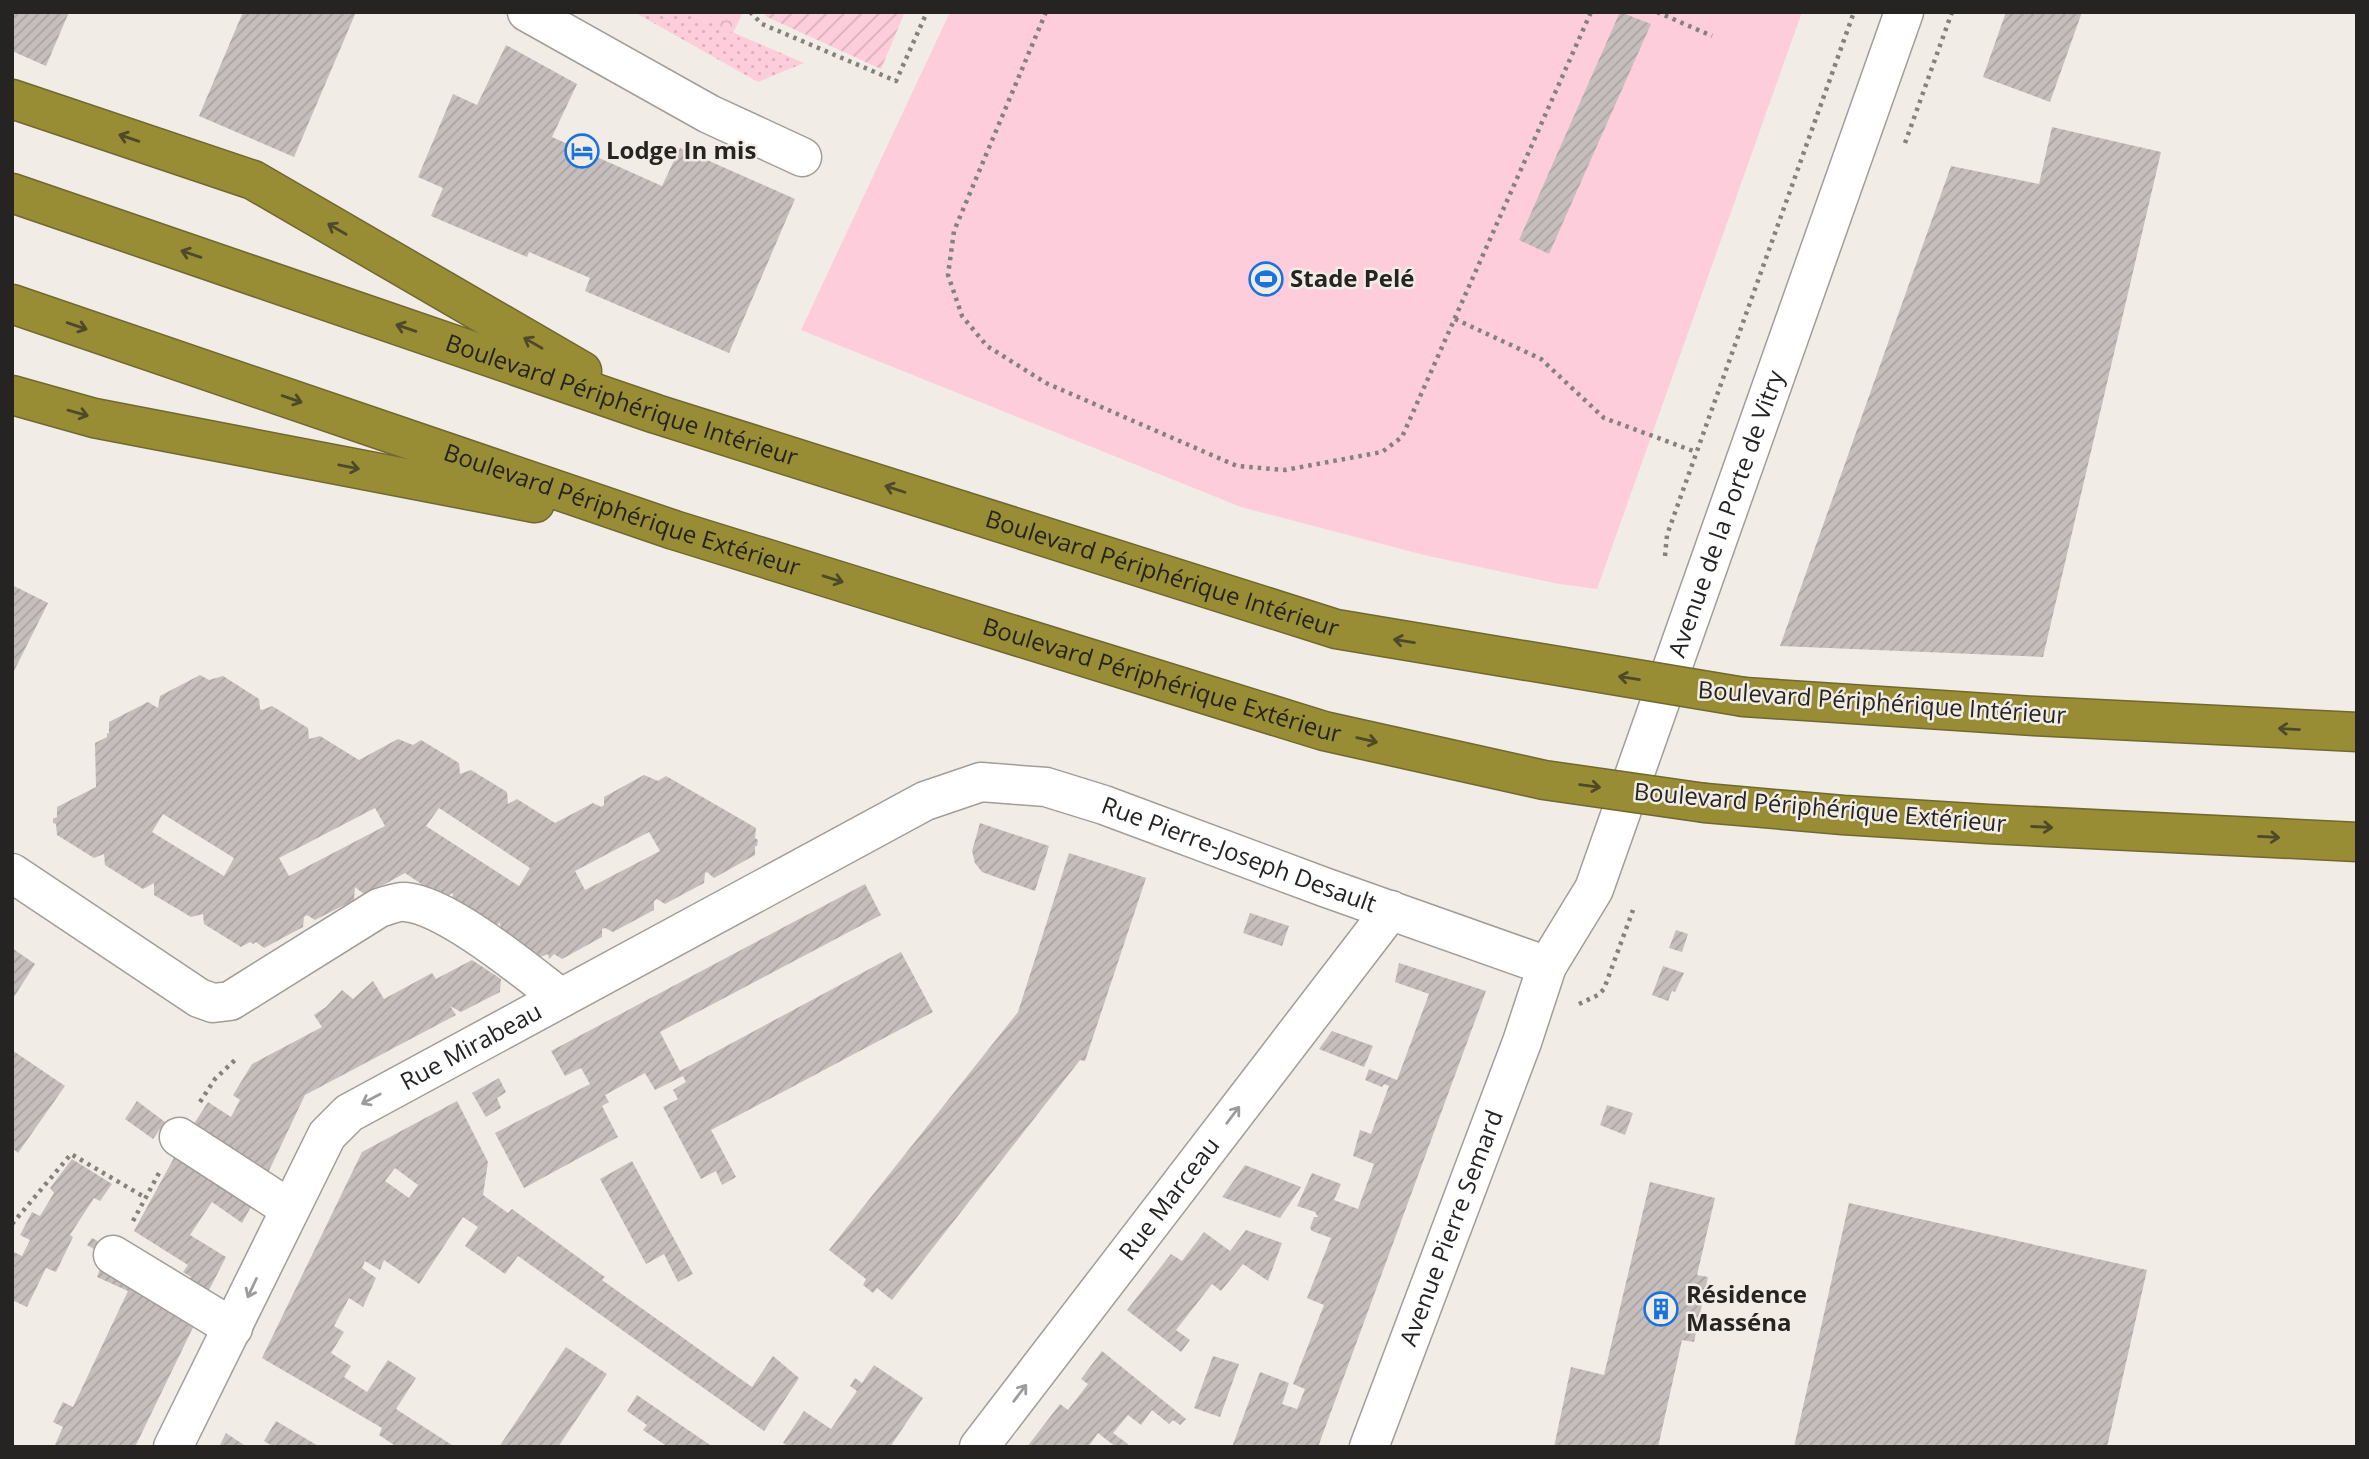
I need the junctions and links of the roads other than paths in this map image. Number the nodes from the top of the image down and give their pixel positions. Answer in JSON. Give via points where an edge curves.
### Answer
{"nodes":[{"id":1,"x":527,"y":12,"type":"edge"},
{"id":2,"x":1904,"y":12,"type":"edge"},
{"id":3,"x":12,"y":99,"type":"edge"},
{"id":4,"x":802,"y":157,"type":"dead end"},
{"id":5,"x":12,"y":193,"type":"edge"},
{"id":6,"x":12,"y":304,"type":"edge"},
{"id":7,"x":12,"y":395,"type":"edge"},
{"id":8,"x":656,"y":414,"type":"junction"},
{"id":9,"x":674,"y":530,"type":"junction"},
{"id":10,"x":2357,"y":732,"type":"edge"},
{"id":11,"x":925,"y":802,"type":"joint"},
{"id":12,"x":2357,"y":842,"type":"edge"},
{"id":13,"x":12,"y":873,"type":"edge"},
{"id":14,"x":1391,"y":910,"type":"junction"},
{"id":15,"x":1548,"y":965,"type":"junction"},
{"id":16,"x":561,"y":998,"type":"junction"},
{"id":17,"x":1533,"y":1007,"type":"joint"},
{"id":18,"x":179,"y":1137,"type":"dead end"},
{"id":19,"x":290,"y":1209,"type":"junction"},
{"id":20,"x":113,"y":1255,"type":"dead end"},
{"id":21,"x":233,"y":1328,"type":"junction"},
{"id":22,"x":173,"y":1447,"type":"edge"},
{"id":23,"x":979,"y":1447,"type":"edge"},
{"id":24,"x":1369,"y":1447,"type":"edge"}],
"edges":[{"from":1,"to":4,"type":"street","via":[[709,114]]},
{"from":2,"to":15,"type":"street","name":"Avenue de la Porte de Vitry","via":[[1594,889]]},
{"from":8,"to":3,"type":"highway","one_way":true,"via":[[253,180]]},
{"from":8,"to":5,"type":"highway","name":"Boulevard Périphérique Intérieur","one_way":true},
{"from":6,"to":9,"type":"highway","name":"Boulevard Périphérique Extérieur","one_way":true},
{"from":7,"to":9,"type":"highway","one_way":true,"via":[[94,418]]},
{"from":10,"to":8,"type":"highway","name":"Boulevard Périphérique Intérieur","one_way":true,"bridge":true,"via":[[1744,697],[1336,629]]},
{"from":9,"to":12,"type":"highway","name":"Boulevard Périphérique Extérieur","one_way":true,"bridge":true,"via":[[1324,731],[1544,780],[1705,803],[1843,815]]},
{"from":11,"to":14,"type":"street","name":"Rue Pierre-Joseph Desault","via":[[981,782],[1046,787]]},
{"from":11,"to":16,"type":"street","name":"Rue Mirabeau"},
{"from":13,"to":16,"type":"street","via":[[213,1003],[230,1001],[379,908],[403,902],[453,919]]},
{"from":14,"to":15,"type":"street","name":"Rue Pierre-Joseph Desault"},
{"from":23,"to":14,"type":"street","name":"Rue Marceau","one_way":true},
{"from":15,"to":17,"type":"street","name":"Avenue de la Porte de Vitry"},
{"from":16,"to":19,"type":"street","name":"Rue Mirabeau","one_way":true,"via":[[349,1113],[327,1135]]},
{"from":17,"to":24,"type":"street","name":"Avenue Pierre Semard"},
{"from":18,"to":19,"type":"street"},
{"from":19,"to":21,"type":"street","name":"Rue Mirabeau","one_way":true},
{"from":20,"to":21,"type":"street"},
{"from":21,"to":22,"type":"street","name":"Rue Mirabeau"}]}
